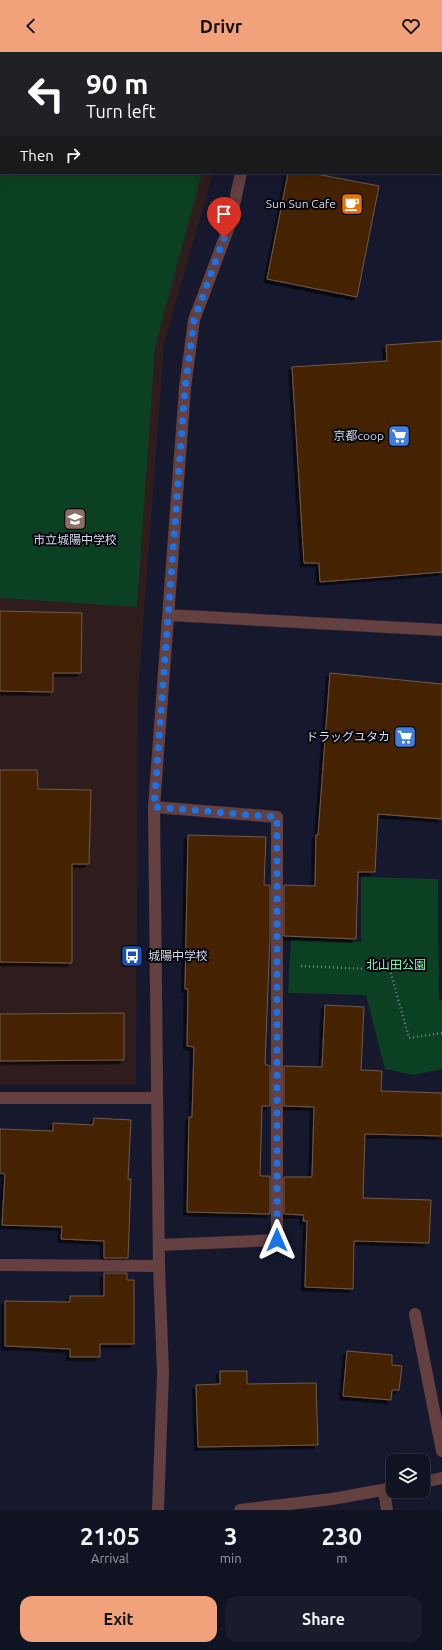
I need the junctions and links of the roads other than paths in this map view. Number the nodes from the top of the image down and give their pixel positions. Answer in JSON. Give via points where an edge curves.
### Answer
{"nodes":[{"id":1,"x":241,"y":174,"type":"edge"},
{"id":2,"x":168,"y":615,"type":"junction"},
{"id":3,"x":442,"y":630,"type":"edge"},
{"id":4,"x":154,"y":807,"type":"junction"},
{"id":5,"x":0,"y":1098,"type":"edge"},
{"id":6,"x":157,"y":1098,"type":"junction"},
{"id":7,"x":159,"y":1245,"type":"junction"},
{"id":8,"x":0,"y":1265,"type":"edge"},
{"id":9,"x":159,"y":1266,"type":"junction"},
{"id":10,"x":415,"y":1314,"type":"dead end"},
{"id":11,"x":442,"y":1451,"type":"edge"},
{"id":12,"x":442,"y":1478,"type":"edge"},
{"id":13,"x":430,"y":1481,"type":"edge"},
{"id":14,"x":386,"y":1489,"type":"edge"},
{"id":15,"x":388,"y":1498,"type":"edge"},
{"id":16,"x":274,"y":1508,"type":"edge"},
{"id":17,"x":158,"y":1510,"type":"edge"},
{"id":18,"x":240,"y":1510,"type":"edge"},
{"id":19,"x":387,"y":1510,"type":"edge"}],
"edges":[{"from":1,"to":2,"type":"street","via":[[230,224],[194,320],[185,388]]},
{"from":2,"to":3,"type":"street"},
{"from":2,"to":4,"type":"street"},
{"from":4,"to":6,"type":"street"},
{"from":4,"to":7,"type":"street","via":[[277,817],[277,1240]]},
{"from":5,"to":6,"type":"street"},
{"from":6,"to":7,"type":"street"},
{"from":7,"to":9,"type":"street"},
{"from":8,"to":9,"type":"street"},
{"from":9,"to":17,"type":"street","via":[[163,1373]]},
{"from":10,"to":11,"type":"street"},
{"from":12,"to":13,"type":"street"},
{"from":14,"to":16,"type":"street"},
{"from":15,"to":19,"type":"street"},
{"from":16,"to":18,"type":"street"}]}
